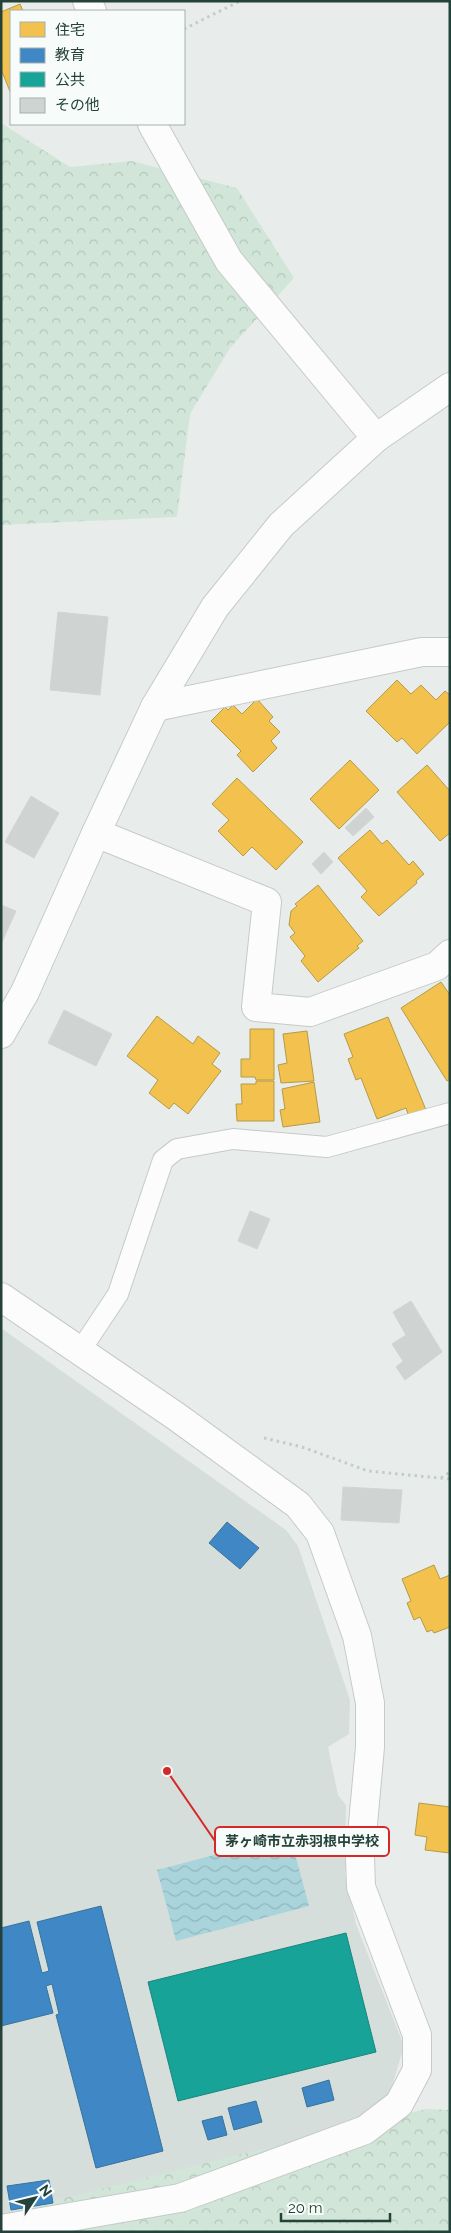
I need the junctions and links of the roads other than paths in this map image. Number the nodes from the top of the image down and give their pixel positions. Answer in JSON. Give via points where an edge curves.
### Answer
{"nodes":[{"id":1,"x":153,"y":125,"type":"edge"},
{"id":2,"x":450,"y":387,"type":"edge"},
{"id":3,"x":376,"y":438,"type":"junction"},
{"id":4,"x":450,"y":652,"type":"edge"},
{"id":5,"x":155,"y":707,"type":"junction"},
{"id":6,"x":96,"y":833,"type":"junction"},
{"id":7,"x":450,"y":954,"type":"edge"},
{"id":8,"x":1,"y":1034,"type":"edge"},
{"id":9,"x":450,"y":1114,"type":"edge"},
{"id":10,"x":1,"y":1297,"type":"edge"},
{"id":11,"x":80,"y":1351,"type":"junction"},
{"id":12,"x":1,"y":2229,"type":"edge"}],
"edges":[{"from":1,"to":3,"type":"street","via":[[229,261]]},
{"from":2,"to":3,"type":"street"},
{"from":3,"to":5,"type":"street","via":[[281,524],[215,607]]},
{"from":4,"to":5,"type":"street","via":[[422,652]]},
{"from":5,"to":6,"type":"street"},
{"from":6,"to":7,"type":"street","via":[[267,902],[256,1007],[310,1012],[437,966]]},
{"from":6,"to":8,"type":"street","via":[[26,992]]},
{"from":9,"to":11,"type":"lane","via":[[327,1147],[233,1139],[177,1149],[163,1160],[118,1294]]},
{"from":10,"to":11,"type":"street"},
{"from":11,"to":12,"type":"street","via":[[298,1506],[320,1533],[357,1636],[370,1703],[361,1887],[417,2035],[417,2070],[399,2104],[365,2130],[180,2198]]}]}
